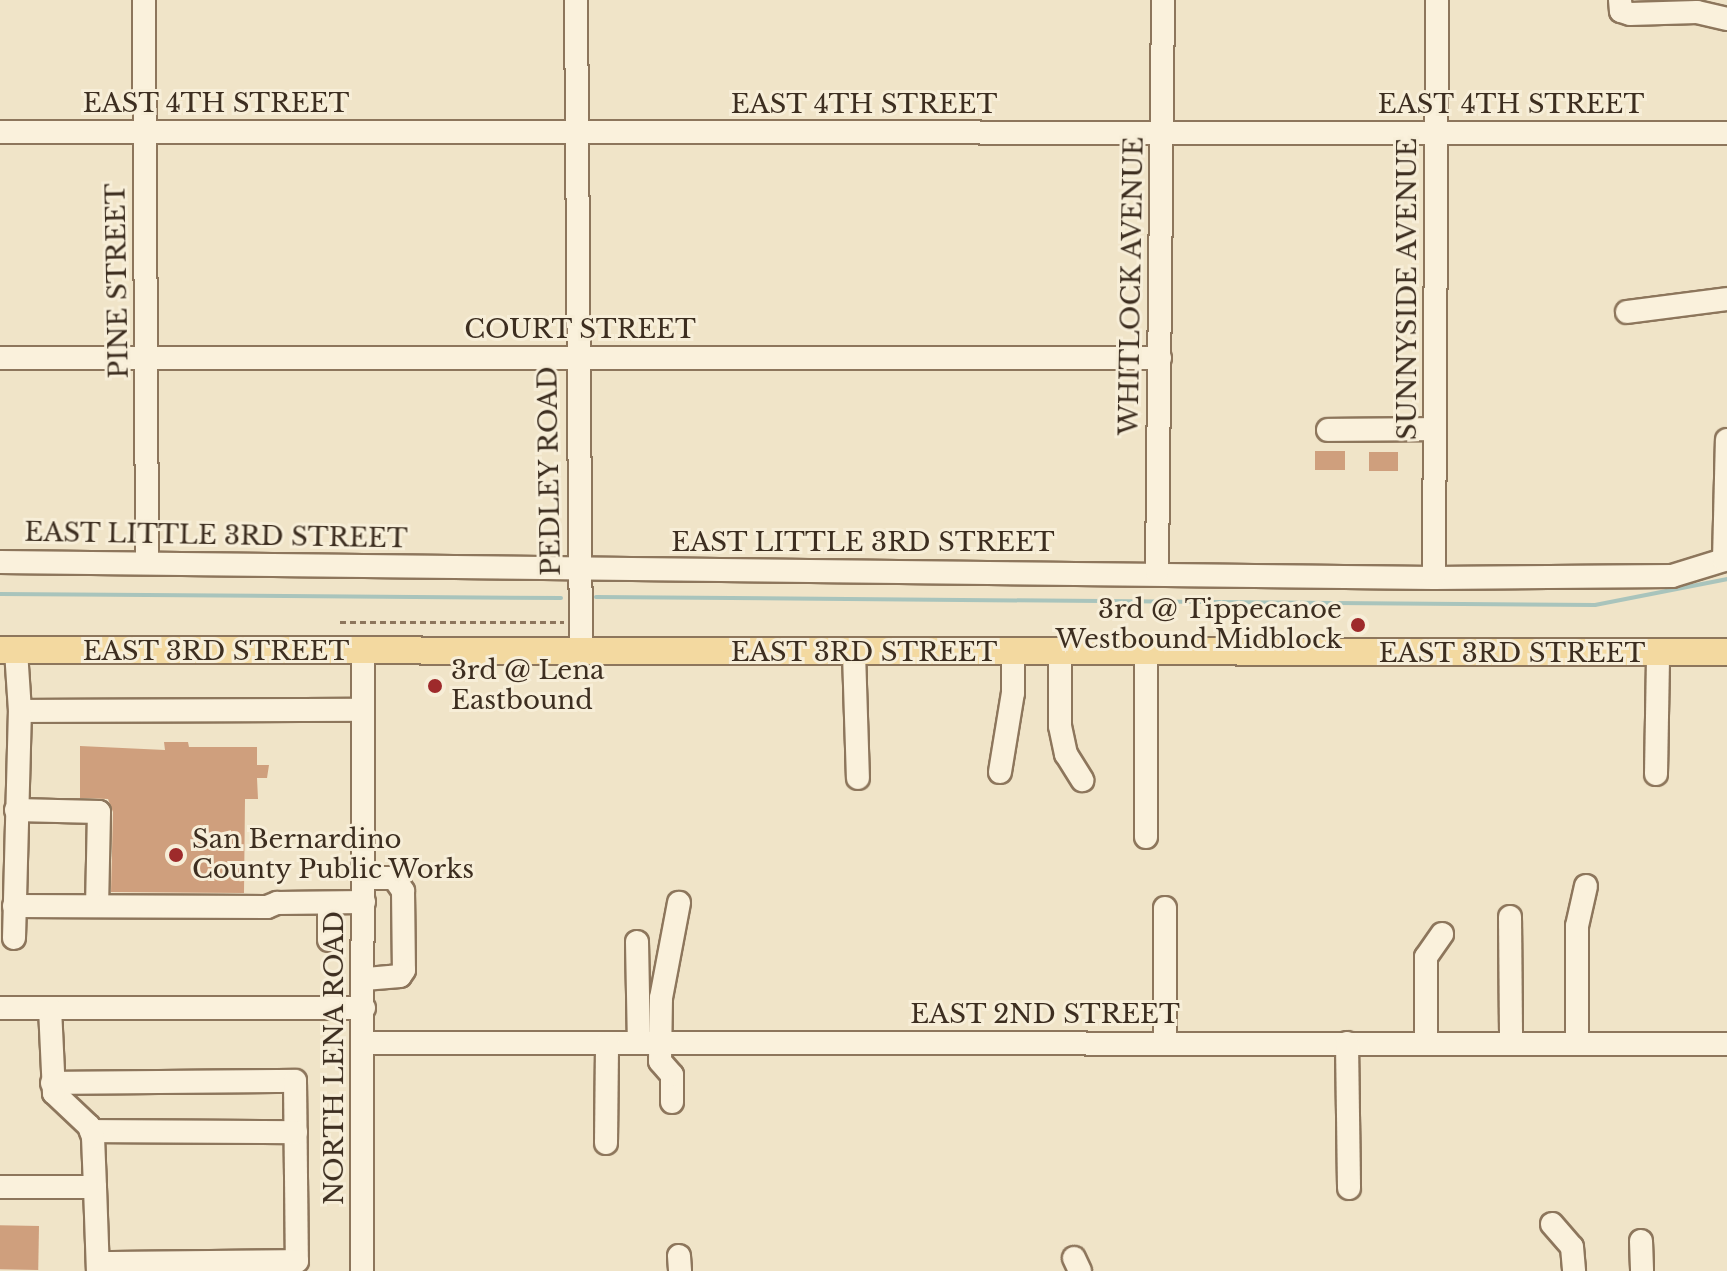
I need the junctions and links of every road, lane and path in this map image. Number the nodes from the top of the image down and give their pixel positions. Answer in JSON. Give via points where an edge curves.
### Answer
{"nodes":[{"id":1,"x":144,"y":0,"type":"edge"},
{"id":2,"x":576,"y":0,"type":"edge"},
{"id":3,"x":1163,"y":0,"type":"edge"},
{"id":4,"x":1437,"y":0,"type":"edge"},
{"id":5,"x":1620,"y":0,"type":"edge"},
{"id":6,"x":1727,"y":19,"type":"edge"},
{"id":7,"x":0,"y":132,"type":"edge"},
{"id":8,"x":144,"y":132,"type":"junction"},
{"id":9,"x":577,"y":132,"type":"junction"},
{"id":10,"x":1162,"y":133,"type":"junction"},
{"id":11,"x":1437,"y":133,"type":"junction"},
{"id":12,"x":1727,"y":133,"type":"edge"},
{"id":13,"x":1727,"y":299,"type":"edge"},
{"id":14,"x":1627,"y":312,"type":"dead end"},
{"id":15,"x":0,"y":358,"type":"edge"},
{"id":16,"x":148,"y":358,"type":"junction"},
{"id":17,"x":577,"y":358,"type":"junction"},
{"id":18,"x":1160,"y":358,"type":"junction"},
{"id":19,"x":1435,"y":429,"type":"junction"},
{"id":20,"x":1328,"y":430,"type":"dead end"},
{"id":21,"x":1727,"y":440,"type":"edge"},
{"id":22,"x":0,"y":562,"type":"edge"},
{"id":23,"x":147,"y":562,"type":"junction"},
{"id":24,"x":580,"y":570,"type":"junction"},
{"id":25,"x":1157,"y":572,"type":"junction"},
{"id":26,"x":1434,"y":578,"type":"junction"},
{"id":27,"x":340,"y":622,"type":"dead end"},
{"id":28,"x":580,"y":622,"type":"junction"},
{"id":29,"x":8,"y":650,"type":"edge"},
{"id":30,"x":1727,"y":652,"type":"edge"},
{"id":31,"x":363,"y":653,"type":"junction"},
{"id":32,"x":581,"y":653,"type":"junction"},
{"id":33,"x":854,"y":653,"type":"junction"},
{"id":34,"x":1013,"y":653,"type":"junction"},
{"id":35,"x":1146,"y":653,"type":"junction"},
{"id":36,"x":1060,"y":654,"type":"junction"},
{"id":37,"x":1652,"y":654,"type":"junction"},
{"id":38,"x":363,"y":710,"type":"junction"},
{"id":39,"x":20,"y":711,"type":"junction"},
{"id":40,"x":1000,"y":772,"type":"dead end"},
{"id":41,"x":1652,"y":773,"type":"dead end"},
{"id":42,"x":858,"y":778,"type":"dead end"},
{"id":43,"x":1082,"y":780,"type":"dead end"},
{"id":44,"x":9,"y":781,"type":"edge"},
{"id":45,"x":16,"y":810,"type":"junction"},
{"id":46,"x":1146,"y":837,"type":"dead end"},
{"id":47,"x":364,"y":878,"type":"junction"},
{"id":48,"x":1586,"y":886,"type":"dead end"},
{"id":49,"x":364,"y":902,"type":"junction"},
{"id":50,"x":329,"y":903,"type":"junction"},
{"id":51,"x":679,"y":903,"type":"dead end"},
{"id":52,"x":14,"y":906,"type":"junction"},
{"id":53,"x":97,"y":906,"type":"junction"},
{"id":54,"x":1165,"y":908,"type":"dead end"},
{"id":55,"x":1510,"y":917,"type":"dead end"},
{"id":56,"x":1442,"y":934,"type":"dead end"},
{"id":57,"x":14,"y":938,"type":"dead end"},
{"id":58,"x":329,"y":940,"type":"dead end"},
{"id":59,"x":637,"y":942,"type":"dead end"},
{"id":60,"x":364,"y":979,"type":"junction"},
{"id":61,"x":0,"y":1008,"type":"edge"},
{"id":62,"x":50,"y":1008,"type":"junction"},
{"id":63,"x":364,"y":1008,"type":"junction"},
{"id":64,"x":364,"y":1043,"type":"junction"},
{"id":65,"x":607,"y":1043,"type":"junction"},
{"id":66,"x":649,"y":1043,"type":"junction"},
{"id":67,"x":685,"y":1043,"type":"junction"},
{"id":68,"x":1165,"y":1043,"type":"junction"},
{"id":69,"x":1347,"y":1043,"type":"junction"},
{"id":70,"x":1426,"y":1043,"type":"junction"},
{"id":71,"x":1511,"y":1043,"type":"junction"},
{"id":72,"x":1577,"y":1043,"type":"junction"},
{"id":73,"x":1727,"y":1044,"type":"edge"},
{"id":74,"x":672,"y":1075,"type":"junction"},
{"id":75,"x":52,"y":1083,"type":"junction"},
{"id":76,"x":672,"y":1102,"type":"dead end"},
{"id":77,"x":91,"y":1131,"type":"junction"},
{"id":78,"x":296,"y":1132,"type":"junction"},
{"id":79,"x":606,"y":1143,"type":"dead end"},
{"id":80,"x":0,"y":1187,"type":"edge"},
{"id":81,"x":95,"y":1187,"type":"junction"},
{"id":82,"x":1349,"y":1188,"type":"dead end"},
{"id":83,"x":1552,"y":1224,"type":"dead end"},
{"id":84,"x":1641,"y":1241,"type":"dead end"},
{"id":85,"x":98,"y":1267,"type":"edge"},
{"id":86,"x":362,"y":1271,"type":"edge"},
{"id":87,"x":1574,"y":1271,"type":"edge"},
{"id":88,"x":1642,"y":1271,"type":"edge"}],
"edges":[{"from":1,"to":8,"type":"street","name":"PINE STREET"},
{"from":2,"to":9,"type":"street","name":"PEDLEY ROAD"},
{"from":3,"to":10,"type":"street","name":"WHITLOCK AVENUE"},
{"from":4,"to":11,"type":"street","name":"SUNNYSIDE AVENUE"},
{"from":5,"to":6,"type":"street","via":[[1621,11],[1630,14],[1697,12]]},
{"from":7,"to":8,"type":"street","name":"EAST 4TH STREET"},
{"from":8,"to":9,"type":"street","name":"EAST 4TH STREET"},
{"from":8,"to":16,"type":"street","name":"PINE STREET"},
{"from":9,"to":10,"type":"street","name":"EAST 4TH STREET"},
{"from":9,"to":17,"type":"street","name":"PEDLEY ROAD"},
{"from":10,"to":11,"type":"street","name":"EAST 4TH STREET"},
{"from":10,"to":18,"type":"street","name":"WHITLOCK AVENUE"},
{"from":11,"to":12,"type":"street","name":"EAST 4TH STREET"},
{"from":11,"to":19,"type":"street","name":"SUNNYSIDE AVENUE"},
{"from":13,"to":14,"type":"street"},
{"from":15,"to":16,"type":"street","name":"COURT STREET"},
{"from":16,"to":17,"type":"street","name":"COURT STREET"},
{"from":16,"to":23,"type":"street","name":"PINE STREET"},
{"from":17,"to":18,"type":"street","name":"COURT STREET"},
{"from":17,"to":24,"type":"street","name":"PEDLEY ROAD"},
{"from":18,"to":25,"type":"street","name":"WHITLOCK AVENUE"},
{"from":19,"to":20,"type":"street"},
{"from":19,"to":26,"type":"street","name":"SUNNYSIDE AVENUE"},
{"from":21,"to":26,"type":"street","name":"EAST LITTLE 3RD STREET","via":[[1724,560],[1672,576]]},
{"from":22,"to":23,"type":"street","name":"EAST LITTLE 3RD STREET"},
{"from":23,"to":24,"type":"street","name":"EAST LITTLE 3RD STREET"},
{"from":24,"to":25,"type":"street","name":"EAST LITTLE 3RD STREET"},
{"from":24,"to":28,"type":"street","name":"PEDLEY ROAD"},
{"from":25,"to":26,"type":"street","name":"EAST LITTLE 3RD STREET"},
{"from":27,"to":28,"type":"path"},
{"from":28,"to":32,"type":"street","name":"PEDLEY ROAD"},
{"from":29,"to":31,"type":"main road","name":"EAST 3RD STREET"},
{"from":29,"to":39,"type":"street"},
{"from":30,"to":37,"type":"main road","name":"EAST 3RD STREET"},
{"from":31,"to":32,"type":"main road","name":"EAST 3RD STREET"},
{"from":31,"to":38,"type":"street","name":"NORTH LENA ROAD"},
{"from":32,"to":33,"type":"main road","name":"EAST 3RD STREET"},
{"from":33,"to":34,"type":"main road","name":"EAST 3RD STREET"},
{"from":33,"to":42,"type":"street"},
{"from":34,"to":36,"type":"main road","name":"EAST 3RD STREET"},
{"from":34,"to":40,"type":"street","via":[[1013,693]]},
{"from":35,"to":36,"type":"main road","name":"EAST 3RD STREET"},
{"from":35,"to":37,"type":"main road","name":"EAST 3RD STREET"},
{"from":35,"to":46,"type":"street"},
{"from":36,"to":43,"type":"street","via":[[1060,726],[1066,754]]},
{"from":37,"to":41,"type":"street"},
{"from":38,"to":39,"type":"street"},
{"from":38,"to":47,"type":"street","name":"NORTH LENA ROAD"},
{"from":39,"to":44,"type":"street"},
{"from":44,"to":45,"type":"street"},
{"from":45,"to":52,"type":"street"},
{"from":45,"to":53,"type":"street","via":[[99,812]]},
{"from":47,"to":49,"type":"street","name":"NORTH LENA ROAD"},
{"from":47,"to":60,"type":"street","via":[[394,878],[403,891],[404,970],[400,976]]},
{"from":48,"to":72,"type":"street","via":[[1577,926]]},
{"from":49,"to":50,"type":"street"},
{"from":49,"to":60,"type":"street","name":"NORTH LENA ROAD"},
{"from":50,"to":53,"type":"street"},
{"from":50,"to":58,"type":"street"},
{"from":51,"to":66,"type":"street"},
{"from":52,"to":53,"type":"street"},
{"from":52,"to":57,"type":"street"},
{"from":54,"to":68,"type":"street"},
{"from":55,"to":71,"type":"street"},
{"from":56,"to":70,"type":"street","via":[[1426,957]]},
{"from":59,"to":66,"type":"street"},
{"from":60,"to":63,"type":"street","name":"NORTH LENA ROAD"},
{"from":61,"to":62,"type":"street"},
{"from":62,"to":63,"type":"street"},
{"from":62,"to":75,"type":"street"},
{"from":63,"to":64,"type":"street","name":"NORTH LENA ROAD"},
{"from":64,"to":65,"type":"street","name":"EAST 2ND STREET"},
{"from":64,"to":86,"type":"street","name":"NORTH LENA ROAD"},
{"from":65,"to":66,"type":"street","name":"EAST 2ND STREET"},
{"from":65,"to":79,"type":"street"},
{"from":66,"to":67,"type":"street","name":"EAST 2ND STREET"},
{"from":66,"to":74,"type":"street"},
{"from":67,"to":68,"type":"street","name":"EAST 2ND STREET"},
{"from":67,"to":74,"type":"street","via":[[682,1066]]},
{"from":68,"to":69,"type":"street","name":"EAST 2ND STREET"},
{"from":69,"to":70,"type":"street","name":"EAST 2ND STREET"},
{"from":69,"to":82,"type":"street"},
{"from":70,"to":71,"type":"street","name":"EAST 2ND STREET"},
{"from":71,"to":72,"type":"street","name":"EAST 2ND STREET"},
{"from":72,"to":73,"type":"street","name":"EAST 2ND STREET"},
{"from":74,"to":76,"type":"street"},
{"from":75,"to":77,"type":"street","via":[[59,1102]]},
{"from":75,"to":78,"type":"street","via":[[295,1081]]},
{"from":77,"to":78,"type":"street"},
{"from":77,"to":81,"type":"street"},
{"from":78,"to":85,"type":"street","via":[[297,1261]]},
{"from":80,"to":81,"type":"street"},
{"from":81,"to":85,"type":"street"},
{"from":83,"to":87,"type":"street","via":[[1572,1247]]},
{"from":84,"to":88,"type":"street"}]}
